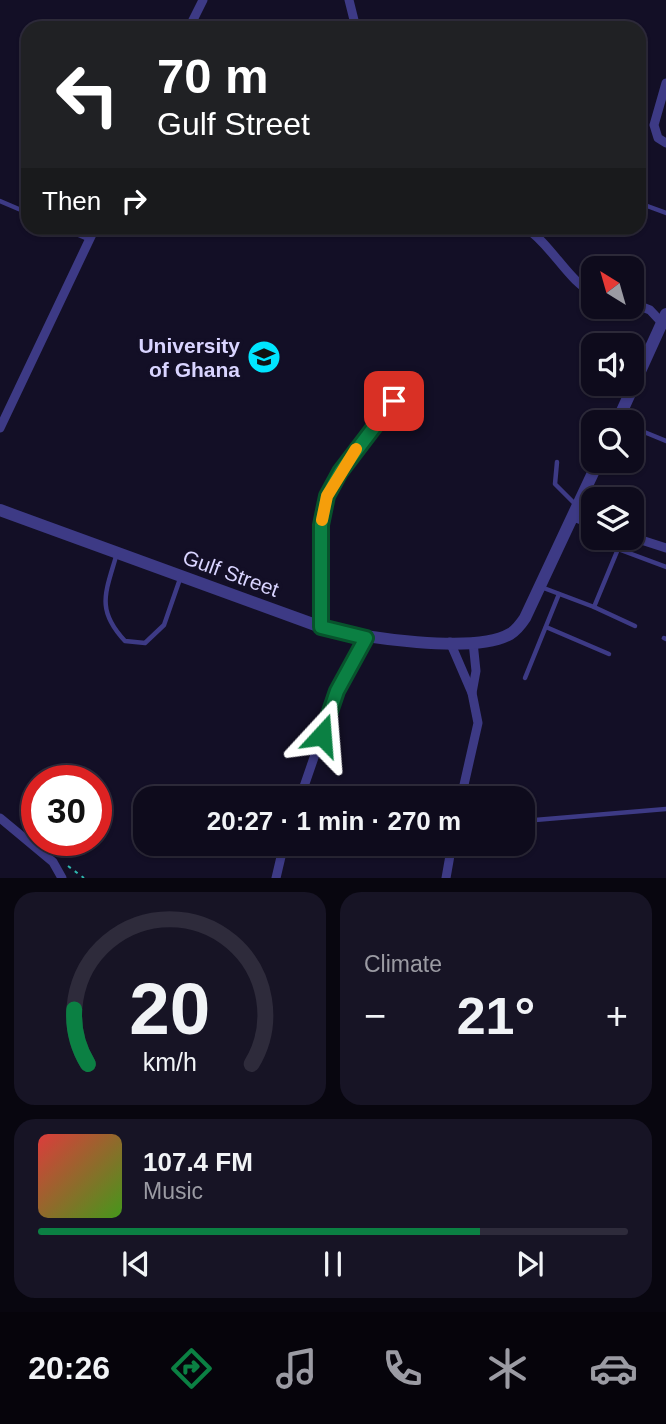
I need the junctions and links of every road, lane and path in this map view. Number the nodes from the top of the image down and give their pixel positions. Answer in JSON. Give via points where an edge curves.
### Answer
{"nodes":[{"id":1,"x":203,"y":0,"type":"edge"},
{"id":2,"x":349,"y":0,"type":"edge"},
{"id":3,"x":192,"y":21,"type":"edge"},
{"id":4,"x":354,"y":21,"type":"edge"},
{"id":5,"x":666,"y":83,"type":"edge"},
{"id":6,"x":666,"y":143,"type":"edge"},
{"id":7,"x":0,"y":201,"type":"edge"},
{"id":8,"x":646,"y":206,"type":"edge"},
{"id":9,"x":21,"y":210,"type":"edge"},
{"id":10,"x":666,"y":213,"type":"edge"},
{"id":11,"x":79,"y":235,"type":"edge"},
{"id":12,"x":91,"y":235,"type":"edge"},
{"id":13,"x":537,"y":235,"type":"edge"},
{"id":14,"x":89,"y":239,"type":"junction"},
{"id":15,"x":581,"y":286,"type":"edge"},
{"id":16,"x":644,"y":308,"type":"edge"},
{"id":17,"x":665,"y":321,"type":"edge"},
{"id":18,"x":418,"y":389,"type":"dead end"},
{"id":19,"x":623,"y":410,"type":"edge"},
{"id":20,"x":0,"y":428,"type":"edge"},
{"id":21,"x":644,"y":432,"type":"edge"},
{"id":22,"x":666,"y":441,"type":"edge"},
{"id":23,"x":557,"y":462,"type":"dead end"},
{"id":24,"x":593,"y":473,"type":"edge"},
{"id":25,"x":0,"y":510,"type":"edge"},
{"id":26,"x":575,"y":512,"type":"junction"},
{"id":27,"x":581,"y":516,"type":"edge"},
{"id":28,"x":644,"y":541,"type":"edge"},
{"id":29,"x":666,"y":548,"type":"edge"},
{"id":30,"x":117,"y":552,"type":"junction"},
{"id":31,"x":666,"y":567,"type":"edge"},
{"id":32,"x":181,"y":576,"type":"junction"},
{"id":33,"x":540,"y":587,"type":"junction"},
{"id":34,"x":559,"y":594,"type":"junction"},
{"id":35,"x":594,"y":607,"type":"junction"},
{"id":36,"x":635,"y":626,"type":"dead end"},
{"id":37,"x":321,"y":627,"type":"junction"},
{"id":38,"x":546,"y":627,"type":"junction"},
{"id":39,"x":366,"y":638,"type":"junction"},
{"id":40,"x":450,"y":642,"type":"junction"},
{"id":41,"x":473,"y":642,"type":"junction"},
{"id":42,"x":609,"y":654,"type":"dead end"},
{"id":43,"x":525,"y":678,"type":"dead end"},
{"id":44,"x":472,"y":693,"type":"junction"},
{"id":45,"x":304,"y":786,"type":"edge"},
{"id":46,"x":464,"y":786,"type":"edge"},
{"id":47,"x":666,"y":809,"type":"edge"},
{"id":48,"x":0,"y":818,"type":"edge"},
{"id":49,"x":535,"y":820,"type":"edge"},
{"id":50,"x":281,"y":856,"type":"edge"},
{"id":51,"x":450,"y":856,"type":"edge"},
{"id":52,"x":53,"y":862,"type":"junction"},
{"id":53,"x":62,"y":878,"type":"edge"},
{"id":54,"x":84,"y":878,"type":"edge"},
{"id":55,"x":276,"y":878,"type":"edge"},
{"id":56,"x":446,"y":878,"type":"edge"}],
"edges":[{"from":1,"to":3,"type":"street"},
{"from":2,"to":4,"type":"street"},
{"from":5,"to":6,"type":"street","via":[[654,125],[657,138]]},
{"from":7,"to":9,"type":"lane"},
{"from":8,"to":10,"type":"lane"},
{"from":11,"to":14,"type":"lane"},
{"from":12,"to":14,"type":"street"},
{"from":13,"to":15,"type":"street"},
{"from":14,"to":20,"type":"street"},
{"from":16,"to":17,"type":"street"},
{"from":17,"to":19,"type":"street"},
{"from":18,"to":37,"type":"street","via":[[386,408],[327,496],[321,525]]},
{"from":21,"to":22,"type":"lane"},
{"from":23,"to":26,"type":"lane","via":[[555,484]]},
{"from":24,"to":26,"type":"street","name":"Gulf Street"},
{"from":25,"to":30,"type":"street","name":"Gulf Street"},
{"from":26,"to":27,"type":"street"},
{"from":26,"to":33,"type":"street","name":"Gulf Street"},
{"from":28,"to":29,"type":"street"},
{"from":30,"to":32,"type":"street","name":"Gulf Street"},
{"from":30,"to":32,"type":"lane","via":[[105,596],[108,623],[125,641],[145,643],[164,625]]},
{"from":31,"to":35,"type":"lane","via":[[618,549]]},
{"from":32,"to":37,"type":"street","name":"Gulf Street"},
{"from":33,"to":34,"type":"lane"},
{"from":33,"to":41,"type":"street","name":"Gulf Street","via":[[518,629],[494,640]]},
{"from":34,"to":35,"type":"lane"},
{"from":34,"to":38,"type":"lane"},
{"from":35,"to":36,"type":"lane"},
{"from":37,"to":39,"type":"street","name":"Gulf Street"},
{"from":38,"to":42,"type":"lane"},
{"from":38,"to":43,"type":"lane"},
{"from":39,"to":40,"type":"street","name":"Gulf Street"},
{"from":39,"to":45,"type":"street","via":[[337,691]]},
{"from":40,"to":41,"type":"street","name":"Gulf Street"},
{"from":40,"to":44,"type":"street"},
{"from":41,"to":44,"type":"street","via":[[476,671]]},
{"from":44,"to":46,"type":"street","via":[[478,723]]},
{"from":47,"to":49,"type":"lane"},
{"from":48,"to":52,"type":"street"},
{"from":50,"to":55,"type":"street"},
{"from":51,"to":56,"type":"street"},
{"from":52,"to":53,"type":"street"},
{"from":52,"to":54,"type":"path"}]}
